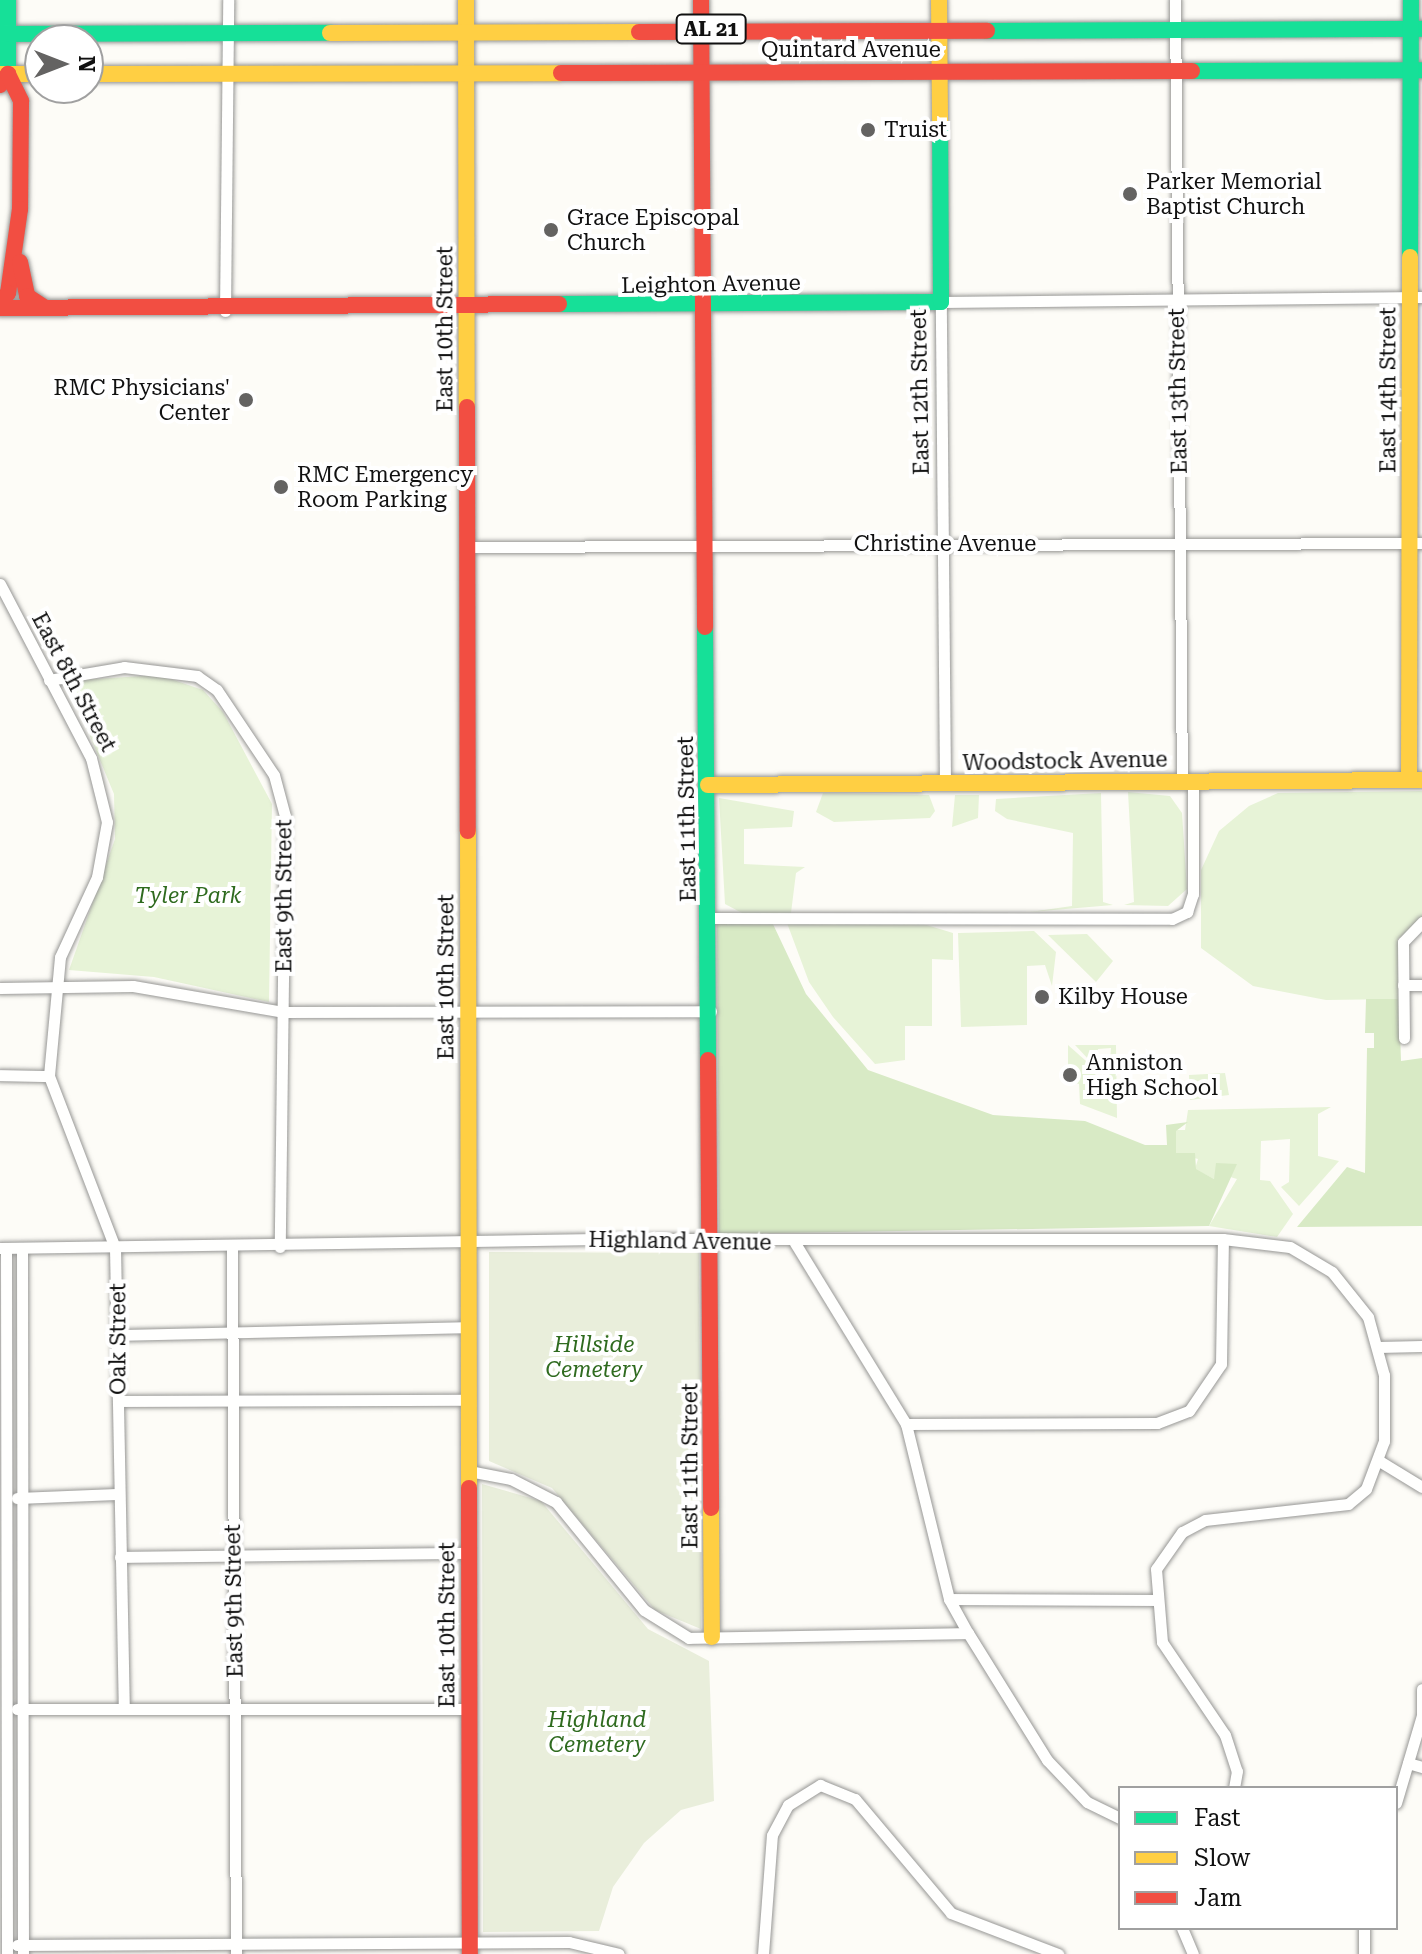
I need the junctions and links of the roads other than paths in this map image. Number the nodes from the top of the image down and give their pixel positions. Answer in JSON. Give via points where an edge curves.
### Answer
{"nodes":[{"id":1,"x":8,"y":0,"type":"edge"},
{"id":2,"x":228,"y":0,"type":"edge"},
{"id":3,"x":466,"y":0,"type":"edge"},
{"id":4,"x":701,"y":0,"type":"edge"},
{"id":5,"x":939,"y":0,"type":"edge"},
{"id":6,"x":1175,"y":0,"type":"edge"},
{"id":7,"x":1411,"y":0,"type":"edge"},
{"id":8,"x":466,"y":28,"type":"junction"},
{"id":9,"x":701,"y":29,"type":"junction"},
{"id":10,"x":939,"y":29,"type":"junction"},
{"id":11,"x":1175,"y":29,"type":"junction"},
{"id":12,"x":1417,"y":29,"type":"edge"},
{"id":13,"x":228,"y":31,"type":"junction"},
{"id":14,"x":4,"y":34,"type":"edge"},
{"id":15,"x":1176,"y":70,"type":"junction"},
{"id":16,"x":1417,"y":70,"type":"edge"},
{"id":17,"x":227,"y":72,"type":"junction"},
{"id":18,"x":466,"y":72,"type":"junction"},
{"id":19,"x":940,"y":72,"type":"junction"},
{"id":20,"x":104,"y":74,"type":"edge"},
{"id":21,"x":701,"y":74,"type":"junction"},
{"id":22,"x":24,"y":76,"type":"edge"},
{"id":23,"x":3,"y":78,"type":"edge"},
{"id":24,"x":17,"y":232,"type":"junction"},
{"id":25,"x":1416,"y":297,"type":"edge"},
{"id":26,"x":1177,"y":301,"type":"junction"},
{"id":27,"x":941,"y":302,"type":"junction"},
{"id":28,"x":0,"y":306,"type":"edge"},
{"id":29,"x":44,"y":307,"type":"junction"},
{"id":30,"x":705,"y":307,"type":"junction"},
{"id":31,"x":467,"y":309,"type":"junction"},
{"id":32,"x":225,"y":311,"type":"junction"},
{"id":33,"x":1416,"y":543,"type":"edge"},
{"id":34,"x":943,"y":544,"type":"junction"},
{"id":35,"x":1180,"y":544,"type":"junction"},
{"id":36,"x":707,"y":546,"type":"junction"},
{"id":37,"x":467,"y":547,"type":"junction"},
{"id":38,"x":0,"y":584,"type":"edge"},
{"id":39,"x":49,"y":680,"type":"junction"},
{"id":40,"x":1416,"y":780,"type":"edge"},
{"id":41,"x":1187,"y":782,"type":"junction"},
{"id":42,"x":945,"y":784,"type":"junction"},
{"id":43,"x":708,"y":785,"type":"junction"},
{"id":44,"x":710,"y":918,"type":"junction"},
{"id":45,"x":1422,"y":922,"type":"edge"},
{"id":46,"x":54,"y":984,"type":"junction"},
{"id":47,"x":1403,"y":985,"type":"junction"},
{"id":48,"x":1422,"y":985,"type":"edge"},
{"id":49,"x":0,"y":988,"type":"edge"},
{"id":50,"x":711,"y":1011,"type":"junction"},
{"id":51,"x":283,"y":1012,"type":"junction"},
{"id":52,"x":468,"y":1012,"type":"junction"},
{"id":53,"x":1404,"y":1038,"type":"dead end"},
{"id":54,"x":0,"y":1075,"type":"edge"},
{"id":55,"x":49,"y":1076,"type":"junction"},
{"id":56,"x":1223,"y":1239,"type":"junction"},
{"id":57,"x":711,"y":1241,"type":"junction"},
{"id":58,"x":468,"y":1243,"type":"junction"},
{"id":59,"x":795,"y":1243,"type":"junction"},
{"id":60,"x":280,"y":1247,"type":"junction"},
{"id":61,"x":3,"y":1248,"type":"edge"},
{"id":62,"x":22,"y":1248,"type":"junction"},
{"id":63,"x":115,"y":1248,"type":"junction"},
{"id":64,"x":232,"y":1248,"type":"junction"},
{"id":65,"x":469,"y":1327,"type":"junction"},
{"id":66,"x":233,"y":1329,"type":"junction"},
{"id":67,"x":118,"y":1335,"type":"junction"},
{"id":68,"x":1422,"y":1346,"type":"edge"},
{"id":69,"x":1378,"y":1347,"type":"junction"},
{"id":70,"x":6,"y":1361,"type":"junction"},
{"id":71,"x":22,"y":1361,"type":"junction"},
{"id":72,"x":469,"y":1400,"type":"junction"},
{"id":73,"x":118,"y":1401,"type":"junction"},
{"id":74,"x":234,"y":1401,"type":"junction"},
{"id":75,"x":906,"y":1424,"type":"junction"},
{"id":76,"x":1381,"y":1462,"type":"junction"},
{"id":77,"x":469,"y":1471,"type":"junction"},
{"id":78,"x":1422,"y":1487,"type":"edge"},
{"id":79,"x":117,"y":1494,"type":"junction"},
{"id":80,"x":3,"y":1498,"type":"edge"},
{"id":81,"x":21,"y":1498,"type":"junction"},
{"id":82,"x":469,"y":1553,"type":"junction"},
{"id":83,"x":233,"y":1554,"type":"junction"},
{"id":84,"x":120,"y":1557,"type":"junction"},
{"id":85,"x":6,"y":1578,"type":"junction"},
{"id":86,"x":21,"y":1578,"type":"junction"},
{"id":87,"x":949,"y":1599,"type":"junction"},
{"id":88,"x":1154,"y":1600,"type":"junction"},
{"id":89,"x":968,"y":1633,"type":"junction"},
{"id":90,"x":712,"y":1637,"type":"junction"},
{"id":91,"x":1422,"y":1689,"type":"edge"},
{"id":92,"x":235,"y":1706,"type":"junction"},
{"id":93,"x":124,"y":1708,"type":"junction"},
{"id":94,"x":22,"y":1709,"type":"junction"},
{"id":95,"x":469,"y":1709,"type":"junction"},
{"id":96,"x":3,"y":1710,"type":"edge"},
{"id":97,"x":1422,"y":1714,"type":"edge"},
{"id":98,"x":1408,"y":1763,"type":"junction"},
{"id":99,"x":1422,"y":1767,"type":"edge"},
{"id":100,"x":1234,"y":1786,"type":"edge"},
{"id":101,"x":1398,"y":1796,"type":"edge"},
{"id":102,"x":1118,"y":1817,"type":"edge"},
{"id":103,"x":1183,"y":1930,"type":"edge"},
{"id":104,"x":1364,"y":1930,"type":"edge"},
{"id":105,"x":236,"y":1948,"type":"edge"},
{"id":106,"x":470,"y":1948,"type":"edge"},
{"id":107,"x":5,"y":1949,"type":"edge"},
{"id":108,"x":23,"y":1950,"type":"edge"},
{"id":109,"x":619,"y":1954,"type":"edge"},
{"id":110,"x":763,"y":1954,"type":"edge"},
{"id":111,"x":1058,"y":1954,"type":"edge"},
{"id":112,"x":1193,"y":1954,"type":"edge"},
{"id":113,"x":1364,"y":1954,"type":"edge"}],
"edges":[{"from":1,"to":14,"type":"main road"},
{"from":2,"to":13,"type":"street"},
{"from":3,"to":8,"type":"main road","name":"East 10th Street"},
{"from":4,"to":9,"type":"main road","name":"East 11th Street"},
{"from":5,"to":10,"type":"main road","name":"East 12th Street"},
{"from":6,"to":11,"type":"street","name":"East 13th Street"},
{"from":7,"to":12,"type":"main road","name":"East 14th Street"},
{"from":8,"to":9,"type":"main road","name":"Quintard Avenue","number":"AL 21"},
{"from":8,"to":13,"type":"main road","name":"Quintard Avenue","number":"AL 21"},
{"from":8,"to":18,"type":"main road","name":"East 10th Street"},
{"from":9,"to":10,"type":"main road","name":"Quintard Avenue","number":"AL 21"},
{"from":9,"to":21,"type":"main road","name":"East 11th Street"},
{"from":10,"to":11,"type":"main road","name":"Quintard Avenue","number":"AL 21"},
{"from":10,"to":19,"type":"main road","name":"East 12th Street"},
{"from":11,"to":12,"type":"main road","name":"Quintard Avenue","number":"AL 21"},
{"from":11,"to":15,"type":"street","name":"East 13th Street"},
{"from":12,"to":16,"type":"main road","name":"East 14th Street"},
{"from":13,"to":14,"type":"main road","name":"Quintard Avenue","number":"AL 21"},
{"from":13,"to":17,"type":"street"},
{"from":14,"to":23,"type":"main road"},
{"from":15,"to":16,"type":"main road","name":"Quintard Avenue","number":"AL 21"},
{"from":15,"to":19,"type":"main road","name":"Quintard Avenue","number":"AL 21"},
{"from":15,"to":26,"type":"street","name":"East 13th Street"},
{"from":16,"to":25,"type":"main road","name":"East 14th Street"},
{"from":17,"to":18,"type":"main road","name":"Quintard Avenue","number":"AL 21"},
{"from":17,"to":20,"type":"main road","name":"Quintard Avenue","number":"AL 21"},
{"from":17,"to":32,"type":"street"},
{"from":18,"to":21,"type":"main road","name":"Quintard Avenue","number":"AL 21"},
{"from":18,"to":31,"type":"main road","name":"East 10th Street"},
{"from":19,"to":21,"type":"main road","name":"Quintard Avenue","number":"AL 21"},
{"from":19,"to":27,"type":"main road","name":"East 12th Street"},
{"from":21,"to":30,"type":"main road","name":"East 11th Street"},
{"from":22,"to":23,"type":"main road"},
{"from":23,"to":24,"type":"main road","via":[[21,101]]},
{"from":24,"to":28,"type":"main road","via":[[8,293]]},
{"from":24,"to":29,"type":"main road","via":[[24,288]]},
{"from":25,"to":26,"type":"street","name":"Leighton Avenue"},
{"from":25,"to":33,"type":"main road","name":"East 14th Street"},
{"from":26,"to":27,"type":"street","name":"Leighton Avenue"},
{"from":26,"to":35,"type":"street","name":"East 13th Street"},
{"from":27,"to":30,"type":"main road","name":"Leighton Avenue"},
{"from":27,"to":34,"type":"street","name":"East 12th Street"},
{"from":28,"to":29,"type":"main road","name":"Leighton Avenue"},
{"from":29,"to":32,"type":"main road","name":"Leighton Avenue"},
{"from":30,"to":31,"type":"main road","name":"Leighton Avenue"},
{"from":30,"to":36,"type":"main road","name":"East 11th Street"},
{"from":31,"to":32,"type":"main road","name":"Leighton Avenue"},
{"from":31,"to":37,"type":"main road","name":"East 10th Street"},
{"from":33,"to":35,"type":"street","name":"Christine Avenue"},
{"from":33,"to":40,"type":"main road","name":"East 14th Street"},
{"from":34,"to":35,"type":"street","name":"Christine Avenue"},
{"from":34,"to":36,"type":"street","name":"Christine Avenue"},
{"from":34,"to":42,"type":"street","name":"East 12th Street"},
{"from":35,"to":41,"type":"street","name":"East 13th Street"},
{"from":36,"to":37,"type":"street","name":"Christine Avenue"},
{"from":36,"to":43,"type":"main road","name":"East 11th Street"},
{"from":37,"to":52,"type":"main road","name":"East 10th Street"},
{"from":38,"to":39,"type":"street","name":"East 8th Street"},
{"from":39,"to":46,"type":"street","name":"East 8th Street","via":[[91,758],[107,822],[104,855],[66,936]]},
{"from":39,"to":51,"type":"street","name":"East 9th Street","via":[[160,667],[217,690],[245,726],[282,796]]},
{"from":40,"to":41,"type":"main road","name":"Woodstock Avenue"},
{"from":41,"to":42,"type":"main road","name":"Woodstock Avenue"},
{"from":41,"to":44,"type":"street","name":"East 13th Street","via":[[1193,894],[1187,912],[1172,919]]},
{"from":42,"to":43,"type":"main road","name":"Woodstock Avenue"},
{"from":43,"to":44,"type":"main road","name":"East 11th Street"},
{"from":44,"to":50,"type":"main road","name":"East 11th Street"},
{"from":45,"to":47,"type":"street","via":[[1403,942]]},
{"from":46,"to":49,"type":"street"},
{"from":46,"to":51,"type":"street","via":[[158,988]]},
{"from":46,"to":55,"type":"street","name":"Oak Street"},
{"from":47,"to":48,"type":"street"},
{"from":47,"to":53,"type":"street"},
{"from":50,"to":52,"type":"street"},
{"from":50,"to":57,"type":"main road","name":"East 11th Street"},
{"from":51,"to":52,"type":"street"},
{"from":51,"to":60,"type":"street","name":"East 9th Street"},
{"from":52,"to":58,"type":"main road","name":"East 10th Street"},
{"from":54,"to":55,"type":"street"},
{"from":55,"to":63,"type":"street","name":"Oak Street"},
{"from":56,"to":59,"type":"street","name":"Highland Avenue"},
{"from":56,"to":69,"type":"street","name":"Highland Avenue","via":[[1290,1247],[1346,1287]]},
{"from":56,"to":75,"type":"street","via":[[1221,1364],[1189,1411],[1157,1423]]},
{"from":57,"to":58,"type":"street","name":"Highland Avenue"},
{"from":57,"to":59,"type":"street","name":"Highland Avenue"},
{"from":57,"to":90,"type":"main road","name":"East 11th Street"},
{"from":58,"to":60,"type":"street","name":"Highland Avenue"},
{"from":58,"to":65,"type":"main road","name":"East 10th Street"},
{"from":59,"to":75,"type":"street"},
{"from":60,"to":64,"type":"street","name":"Highland Avenue"},
{"from":61,"to":62,"type":"street","name":"Highland Avenue"},
{"from":61,"to":70,"type":"street"},
{"from":62,"to":63,"type":"street","name":"Highland Avenue"},
{"from":62,"to":71,"type":"street"},
{"from":63,"to":64,"type":"street","name":"Highland Avenue"},
{"from":63,"to":67,"type":"street","name":"Oak Street"},
{"from":64,"to":66,"type":"street","name":"East 9th Street"},
{"from":65,"to":66,"type":"street"},
{"from":65,"to":72,"type":"main road","name":"East 10th Street"},
{"from":66,"to":67,"type":"street"},
{"from":66,"to":74,"type":"street","name":"East 9th Street"},
{"from":67,"to":73,"type":"street","name":"Oak Street"},
{"from":68,"to":69,"type":"street"},
{"from":69,"to":76,"type":"street"},
{"from":70,"to":71,"type":"street"},
{"from":70,"to":80,"type":"street"},
{"from":71,"to":81,"type":"street"},
{"from":72,"to":74,"type":"street"},
{"from":72,"to":77,"type":"main road","name":"East 10th Street"},
{"from":73,"to":74,"type":"street"},
{"from":73,"to":79,"type":"street","name":"Oak Street"},
{"from":74,"to":83,"type":"street","name":"East 9th Street"},
{"from":75,"to":87,"type":"street"},
{"from":76,"to":78,"type":"street"},
{"from":76,"to":88,"type":"street","via":[[1358,1497],[1336,1509],[1232,1513],[1191,1525],[1156,1569]]},
{"from":77,"to":82,"type":"main road","name":"East 10th Street"},
{"from":77,"to":90,"type":"street","via":[[511,1479],[556,1502],[644,1610],[689,1638]]},
{"from":79,"to":81,"type":"street"},
{"from":79,"to":84,"type":"street","name":"Oak Street"},
{"from":80,"to":81,"type":"street"},
{"from":80,"to":85,"type":"street"},
{"from":81,"to":86,"type":"street"},
{"from":82,"to":83,"type":"street"},
{"from":82,"to":95,"type":"main road","name":"East 10th Street"},
{"from":83,"to":84,"type":"street"},
{"from":83,"to":92,"type":"street","name":"East 9th Street"},
{"from":84,"to":93,"type":"street","name":"Oak Street"},
{"from":85,"to":86,"type":"street"},
{"from":85,"to":96,"type":"street"},
{"from":86,"to":94,"type":"street"},
{"from":87,"to":88,"type":"street"},
{"from":87,"to":89,"type":"street"},
{"from":88,"to":100,"type":"street","via":[[1170,1663],[1234,1755]]},
{"from":89,"to":90,"type":"street"},
{"from":89,"to":102,"type":"street","via":[[1055,1769],[1087,1802]]},
{"from":91,"to":97,"type":"street"},
{"from":92,"to":93,"type":"street"},
{"from":92,"to":95,"type":"street"},
{"from":92,"to":105,"type":"street","name":"East 9th Street"},
{"from":93,"to":94,"type":"street"},
{"from":94,"to":96,"type":"street"},
{"from":94,"to":108,"type":"street"},
{"from":95,"to":106,"type":"main road","name":"East 10th Street"},
{"from":96,"to":107,"type":"street"},
{"from":97,"to":98,"type":"street"},
{"from":98,"to":99,"type":"street"},
{"from":98,"to":101,"type":"street"},
{"from":103,"to":112,"type":"street"},
{"from":104,"to":113,"type":"street"},
{"from":105,"to":106,"type":"street"},
{"from":105,"to":108,"type":"street"},
{"from":106,"to":109,"type":"street","via":[[569,1942]]},
{"from":107,"to":108,"type":"street"},
{"from":110,"to":111,"type":"street","via":[[772,1835],[788,1805],[820,1785],[855,1799],[951,1913]]}]}
